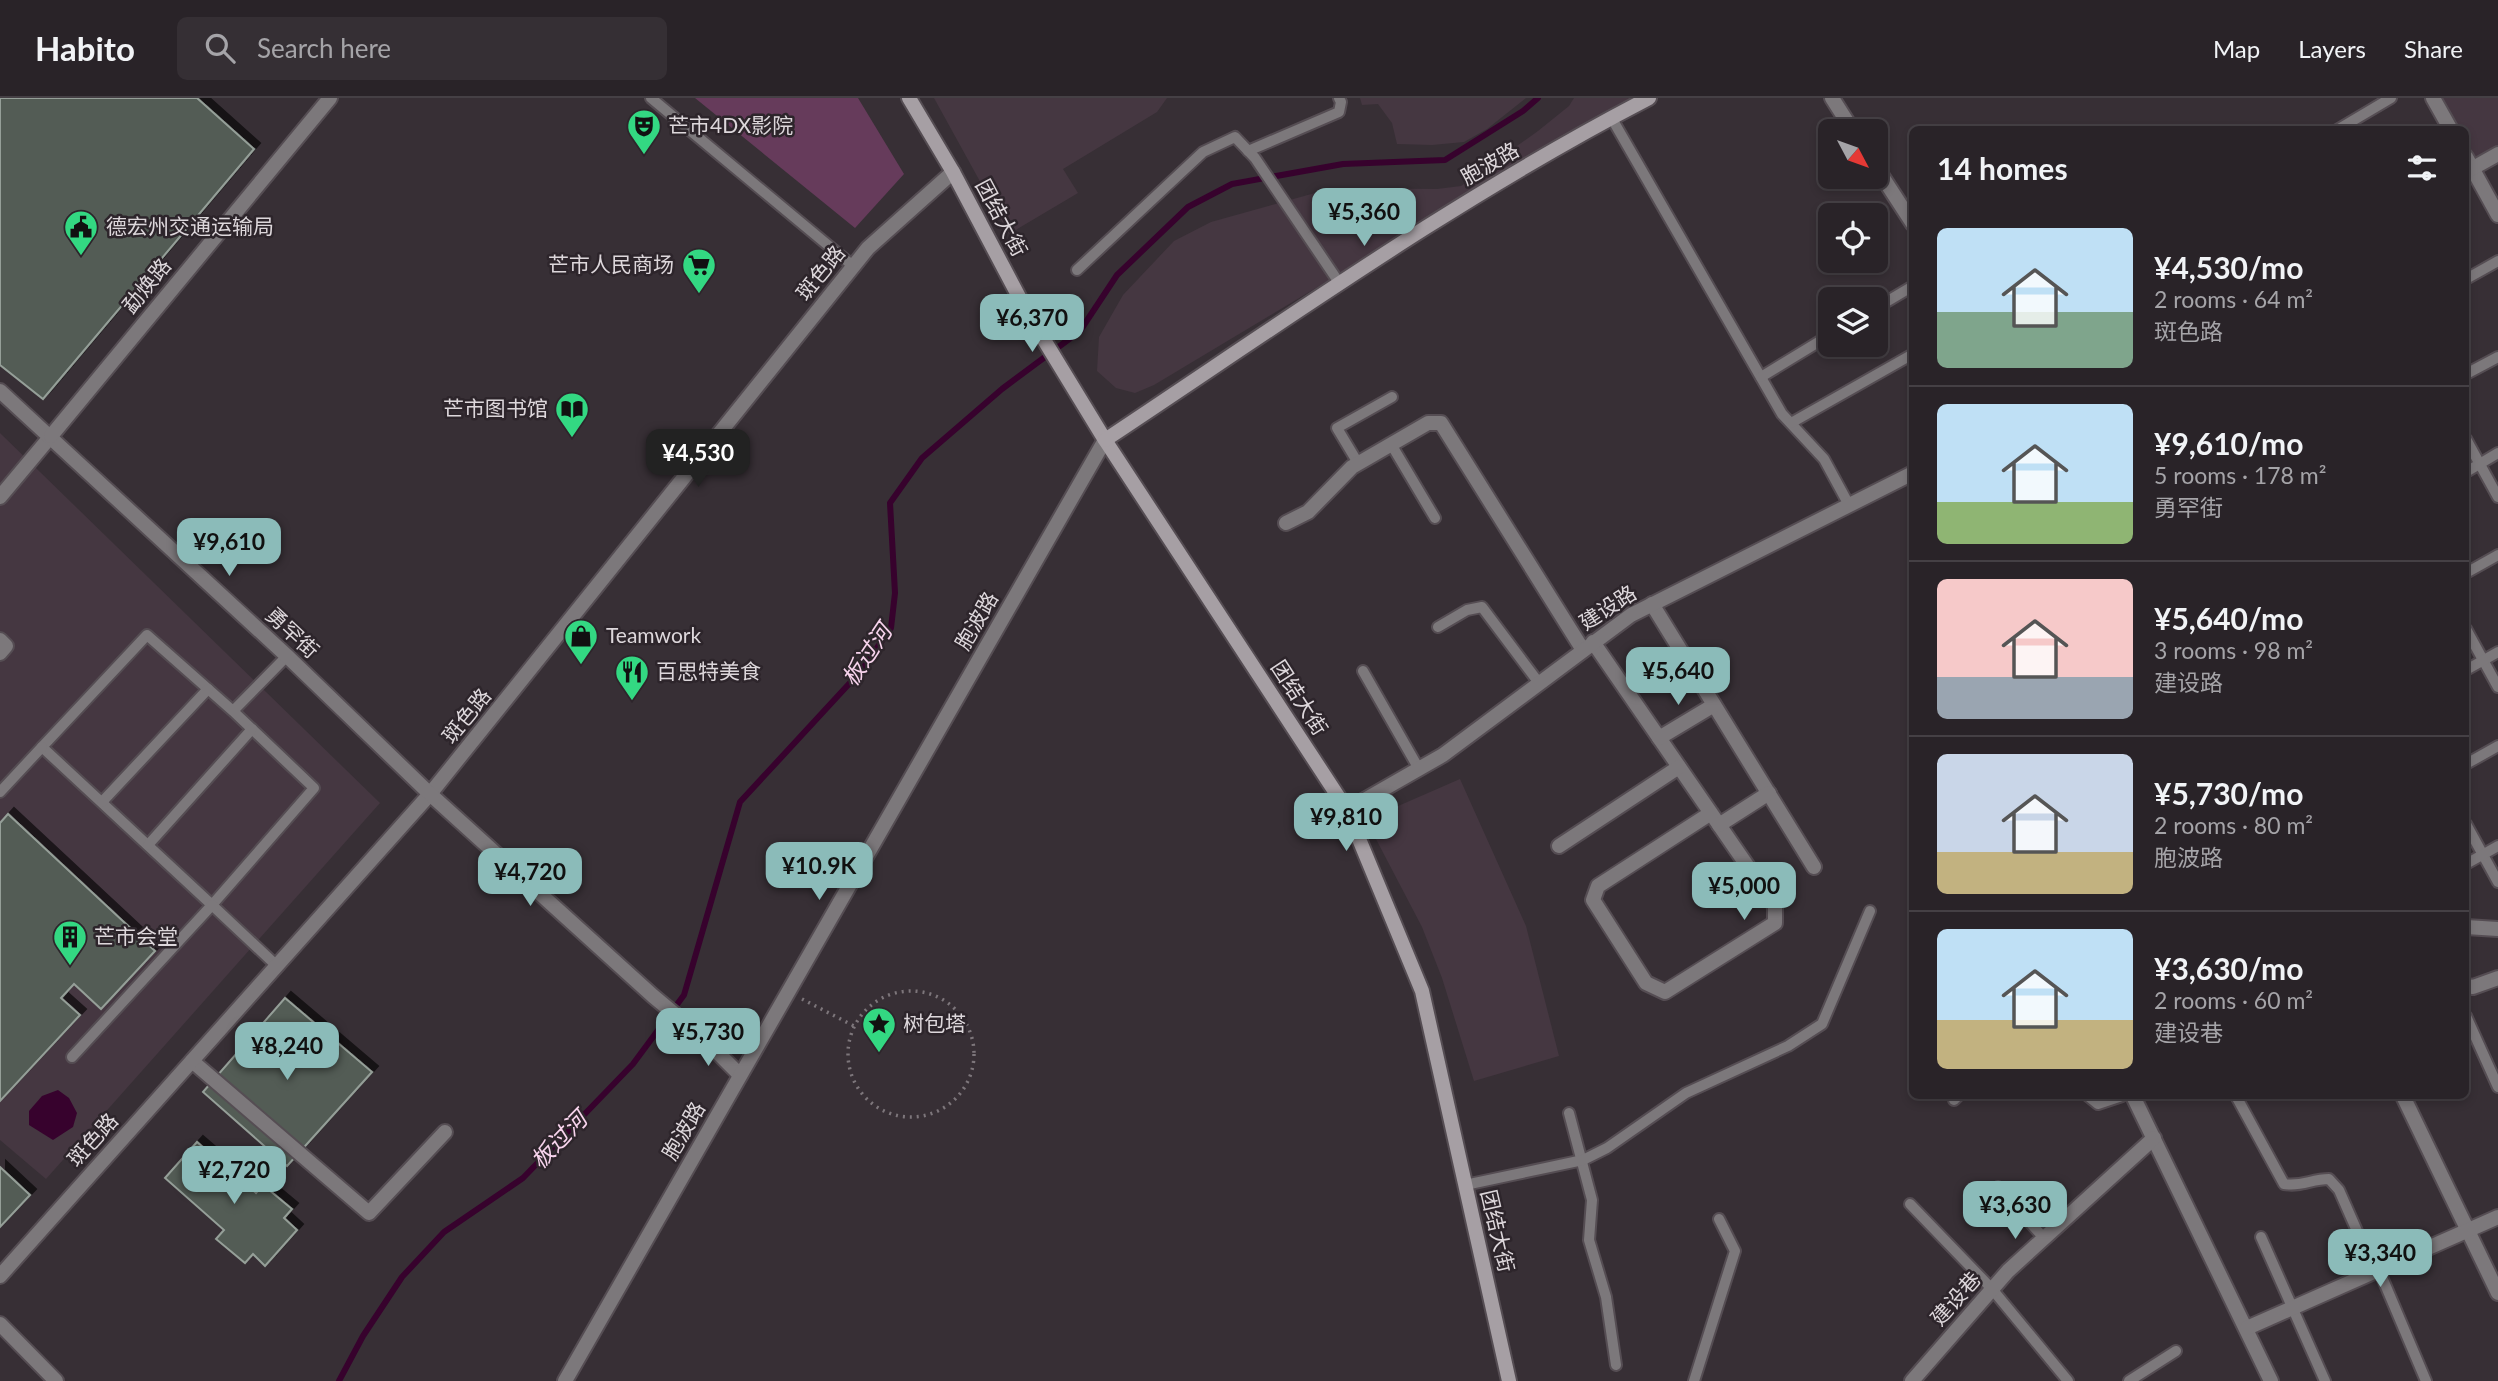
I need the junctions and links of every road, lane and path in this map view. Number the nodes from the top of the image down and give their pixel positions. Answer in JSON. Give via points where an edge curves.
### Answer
{"nodes":[{"id":1,"x":651,"y":98,"type":"edge"},
{"id":2,"x":909,"y":98,"type":"edge"},
{"id":3,"x":1339,"y":98,"type":"edge"},
{"id":4,"x":1648,"y":98,"type":"edge"},
{"id":5,"x":1832,"y":98,"type":"edge"},
{"id":6,"x":2391,"y":98,"type":"edge"},
{"id":7,"x":2433,"y":98,"type":"edge"},
{"id":8,"x":324,"y":100,"type":"edge"},
{"id":9,"x":1611,"y":117,"type":"junction"},
{"id":10,"x":1845,"y":119,"type":"edge"},
{"id":11,"x":2344,"y":126,"type":"edge"},
{"id":12,"x":2449,"y":126,"type":"edge"},
{"id":13,"x":1251,"y":154,"type":"junction"},
{"id":14,"x":2498,"y":154,"type":"edge"},
{"id":15,"x":2469,"y":166,"type":"edge"},
{"id":16,"x":2469,"y":168,"type":"edge"},
{"id":17,"x":953,"y":172,"type":"junction"},
{"id":18,"x":1888,"y":185,"type":"edge"},
{"id":19,"x":2498,"y":215,"type":"edge"},
{"id":20,"x":1909,"y":218,"type":"edge"},
{"id":21,"x":2498,"y":261,"type":"edge"},
{"id":22,"x":853,"y":266,"type":"junction"},
{"id":23,"x":1077,"y":270,"type":"dead end"},
{"id":24,"x":2469,"y":277,"type":"edge"},
{"id":25,"x":1340,"y":284,"type":"junction"},
{"id":26,"x":1909,"y":288,"type":"edge"},
{"id":27,"x":1888,"y":301,"type":"edge"},
{"id":28,"x":1818,"y":342,"type":"edge"},
{"id":29,"x":1909,"y":356,"type":"edge"},
{"id":30,"x":2498,"y":357,"type":"edge"},
{"id":31,"x":2469,"y":372,"type":"edge"},
{"id":32,"x":1761,"y":377,"type":"junction"},
{"id":33,"x":0,"y":391,"type":"edge"},
{"id":34,"x":1392,"y":397,"type":"dead end"},
{"id":35,"x":1791,"y":423,"type":"junction"},
{"id":36,"x":51,"y":436,"type":"junction"},
{"id":37,"x":1105,"y":440,"type":"junction"},
{"id":38,"x":1391,"y":444,"type":"junction"},
{"id":39,"x":2469,"y":444,"type":"edge"},
{"id":40,"x":2498,"y":453,"type":"edge"},
{"id":41,"x":1358,"y":464,"type":"junction"},
{"id":42,"x":2480,"y":464,"type":"junction"},
{"id":43,"x":2469,"y":470,"type":"edge"},
{"id":44,"x":1909,"y":475,"type":"edge"},
{"id":45,"x":0,"y":496,"type":"edge"},
{"id":46,"x":2498,"y":497,"type":"edge"},
{"id":47,"x":1849,"y":505,"type":"junction"},
{"id":48,"x":1435,"y":518,"type":"dead end"},
{"id":49,"x":1286,"y":523,"type":"dead end"},
{"id":50,"x":2498,"y":555,"type":"edge"},
{"id":51,"x":2469,"y":571,"type":"edge"},
{"id":52,"x":1652,"y":604,"type":"junction"},
{"id":53,"x":1438,"y":627,"type":"dead end"},
{"id":54,"x":2469,"y":634,"type":"edge"},
{"id":55,"x":0,"y":640,"type":"edge"},
{"id":56,"x":1588,"y":646,"type":"junction"},
{"id":57,"x":2498,"y":652,"type":"edge"},
{"id":58,"x":0,"y":653,"type":"edge"},
{"id":59,"x":287,"y":656,"type":"junction"},
{"id":60,"x":2483,"y":660,"type":"junction"},
{"id":61,"x":2469,"y":668,"type":"edge"},
{"id":62,"x":1363,"y":671,"type":"dead end"},
{"id":63,"x":1539,"y":683,"type":"junction"},
{"id":64,"x":2498,"y":687,"type":"edge"},
{"id":65,"x":208,"y":690,"type":"junction"},
{"id":66,"x":1714,"y":705,"type":"junction"},
{"id":67,"x":233,"y":711,"type":"junction"},
{"id":68,"x":252,"y":729,"type":"junction"},
{"id":69,"x":1659,"y":738,"type":"junction"},
{"id":70,"x":2498,"y":746,"type":"edge"},
{"id":71,"x":42,"y":747,"type":"junction"},
{"id":72,"x":2469,"y":762,"type":"edge"},
{"id":73,"x":1679,"y":767,"type":"junction"},
{"id":74,"x":1419,"y":769,"type":"junction"},
{"id":75,"x":0,"y":792,"type":"edge"},
{"id":76,"x":1769,"y":793,"type":"junction"},
{"id":77,"x":430,"y":794,"type":"junction"},
{"id":78,"x":102,"y":802,"type":"junction"},
{"id":79,"x":1347,"y":810,"type":"junction"},
{"id":80,"x":1715,"y":819,"type":"junction"},
{"id":81,"x":2469,"y":829,"type":"edge"},
{"id":82,"x":148,"y":845,"type":"junction"},
{"id":83,"x":1559,"y":846,"type":"dead end"},
{"id":84,"x":2498,"y":846,"type":"edge"},
{"id":85,"x":2483,"y":854,"type":"junction"},
{"id":86,"x":2469,"y":862,"type":"edge"},
{"id":87,"x":1814,"y":867,"type":"dead end"},
{"id":88,"x":2498,"y":882,"type":"edge"},
{"id":89,"x":212,"y":905,"type":"junction"},
{"id":90,"x":1870,"y":911,"type":"dead end"},
{"id":91,"x":2469,"y":926,"type":"edge"},
{"id":92,"x":2498,"y":929,"type":"edge"},
{"id":93,"x":277,"y":966,"type":"junction"},
{"id":94,"x":2498,"y":978,"type":"edge"},
{"id":95,"x":2469,"y":986,"type":"edge"},
{"id":96,"x":788,"y":992,"type":"junction"},
{"id":97,"x":2469,"y":1023,"type":"edge"},
{"id":98,"x":855,"y":1027,"type":"junction"},
{"id":99,"x":72,"y":1057,"type":"dead end"},
{"id":100,"x":191,"y":1061,"type":"junction"},
{"id":101,"x":740,"y":1075,"type":"junction"},
{"id":102,"x":2498,"y":1087,"type":"edge"},
{"id":103,"x":2092,"y":1099,"type":"edge"},
{"id":104,"x":2113,"y":1099,"type":"edge"},
{"id":105,"x":2134,"y":1099,"type":"edge"},
{"id":106,"x":2238,"y":1099,"type":"edge"},
{"id":107,"x":2404,"y":1099,"type":"edge"},
{"id":108,"x":1569,"y":1112,"type":"dead end"},
{"id":109,"x":446,"y":1132,"type":"dead end"},
{"id":110,"x":2154,"y":1138,"type":"junction"},
{"id":111,"x":1583,"y":1160,"type":"junction"},
{"id":112,"x":1465,"y":1185,"type":"junction"},
{"id":113,"x":1998,"y":1187,"type":"dead end"},
{"id":114,"x":1910,"y":1205,"type":"dead end"},
{"id":115,"x":2498,"y":1217,"type":"edge"},
{"id":116,"x":1719,"y":1219,"type":"dead end"},
{"id":117,"x":2467,"y":1231,"type":"junction"},
{"id":118,"x":2261,"y":1237,"type":"dead end"},
{"id":119,"x":2045,"y":1238,"type":"junction"},
{"id":120,"x":2377,"y":1271,"type":"junction"},
{"id":121,"x":0,"y":1276,"type":"edge"},
{"id":122,"x":1992,"y":1289,"type":"junction"},
{"id":123,"x":2498,"y":1293,"type":"edge"},
{"id":124,"x":2292,"y":1308,"type":"junction"},
{"id":125,"x":0,"y":1324,"type":"edge"},
{"id":126,"x":2247,"y":1328,"type":"junction"},
{"id":127,"x":2176,"y":1352,"type":"dead end"},
{"id":128,"x":1615,"y":1364,"type":"dead end"},
{"id":129,"x":56,"y":1381,"type":"edge"},
{"id":130,"x":565,"y":1381,"type":"edge"},
{"id":131,"x":1509,"y":1381,"type":"edge"},
{"id":132,"x":1694,"y":1381,"type":"edge"},
{"id":133,"x":1912,"y":1381,"type":"edge"},
{"id":134,"x":2068,"y":1381,"type":"edge"},
{"id":135,"x":2129,"y":1381,"type":"edge"},
{"id":136,"x":2271,"y":1381,"type":"edge"},
{"id":137,"x":2325,"y":1381,"type":"edge"},
{"id":138,"x":2426,"y":1381,"type":"edge"}],
"edges":[{"from":1,"to":22,"type":"lane"},
{"from":2,"to":17,"type":"main road","name":"团结大街"},
{"from":3,"to":13,"type":"lane","via":[[1339,112]]},
{"from":4,"to":9,"type":"main road","name":"胞波路"},
{"from":5,"to":10,"type":"street"},
{"from":6,"to":11,"type":"lane"},
{"from":7,"to":12,"type":"street"},
{"from":8,"to":36,"type":"street","name":"勐焕路"},
{"from":9,"to":25,"type":"main road","name":"胞波路"},
{"from":9,"to":32,"type":"lane"},
{"from":13,"to":23,"type":"lane","via":[[1236,137],[1203,152]]},
{"from":13,"to":25,"type":"lane"},
{"from":14,"to":15,"type":"street"},
{"from":16,"to":19,"type":"street"},
{"from":17,"to":22,"type":"street","name":"斑色路"},
{"from":17,"to":37,"type":"main road","name":"团结大街","via":[[1027,312]]},
{"from":18,"to":20,"type":"street"},
{"from":21,"to":24,"type":"lane"},
{"from":22,"to":77,"type":"street","name":"斑色路"},
{"from":25,"to":37,"type":"main road","name":"胞波路"},
{"from":26,"to":27,"type":"lane"},
{"from":28,"to":32,"type":"lane"},
{"from":29,"to":35,"type":"lane"},
{"from":30,"to":31,"type":"lane"},
{"from":32,"to":35,"type":"lane"},
{"from":33,"to":36,"type":"street","name":"勇罕街"},
{"from":34,"to":41,"type":"lane","via":[[1337,428]]},
{"from":35,"to":47,"type":"lane","via":[[1824,459]]},
{"from":36,"to":45,"type":"street","name":"勐焕路"},
{"from":36,"to":59,"type":"street","name":"勇罕街"},
{"from":37,"to":79,"type":"main road","name":"团结大街"},
{"from":37,"to":96,"type":"street","name":"胞波路"},
{"from":38,"to":41,"type":"street"},
{"from":38,"to":48,"type":"lane"},
{"from":38,"to":56,"type":"street","via":[[1428,423],[1441,423]]},
{"from":39,"to":42,"type":"lane"},
{"from":40,"to":42,"type":"lane"},
{"from":41,"to":49,"type":"street","via":[[1308,512]]},
{"from":42,"to":43,"type":"lane"},
{"from":42,"to":46,"type":"lane"},
{"from":44,"to":47,"type":"street","name":"建设路"},
{"from":47,"to":52,"type":"street","name":"建设路"},
{"from":50,"to":51,"type":"lane"},
{"from":52,"to":56,"type":"street","name":"建设路"},
{"from":52,"to":66,"type":"street"},
{"from":53,"to":63,"type":"lane","via":[[1482,607]]},
{"from":54,"to":60,"type":"lane"},
{"from":55,"to":58,"type":"street","via":[[6,646]]},
{"from":56,"to":63,"type":"street","name":"建设路"},
{"from":56,"to":69,"type":"street"},
{"from":57,"to":60,"type":"lane"},
{"from":59,"to":67,"type":"lane"},
{"from":59,"to":77,"type":"street","name":"勇罕街"},
{"from":60,"to":61,"type":"lane"},
{"from":60,"to":64,"type":"lane"},
{"from":62,"to":74,"type":"lane"},
{"from":63,"to":74,"type":"street","name":"建设路"},
{"from":65,"to":67,"type":"lane"},
{"from":65,"to":71,"type":"lane","via":[[147,635]]},
{"from":65,"to":78,"type":"lane"},
{"from":66,"to":69,"type":"street"},
{"from":66,"to":76,"type":"street"},
{"from":67,"to":68,"type":"lane"},
{"from":68,"to":82,"type":"lane"},
{"from":68,"to":89,"type":"lane","via":[[314,788]]},
{"from":69,"to":73,"type":"street"},
{"from":70,"to":72,"type":"lane"},
{"from":71,"to":75,"type":"lane"},
{"from":71,"to":78,"type":"lane"},
{"from":73,"to":80,"type":"street"},
{"from":73,"to":83,"type":"street"},
{"from":74,"to":79,"type":"street","name":"建设路"},
{"from":76,"to":80,"type":"street"},
{"from":76,"to":87,"type":"street"},
{"from":77,"to":93,"type":"street","name":"斑色路"},
{"from":77,"to":101,"type":"street","name":"勇罕街"},
{"from":78,"to":82,"type":"lane"},
{"from":79,"to":112,"type":"main road","name":"团结大街","via":[[1422,991]]},
{"from":80,"to":80,"type":"street","via":[[1775,906],[1775,923],[1665,992],[1646,983],[1593,900],[1598,886]]},
{"from":81,"to":85,"type":"lane"},
{"from":82,"to":89,"type":"lane"},
{"from":84,"to":85,"type":"lane"},
{"from":85,"to":86,"type":"lane"},
{"from":85,"to":88,"type":"lane"},
{"from":89,"to":93,"type":"lane"},
{"from":89,"to":99,"type":"lane"},
{"from":90,"to":111,"type":"lane","via":[[1822,1024],[1788,1046],[1686,1093]]},
{"from":91,"to":92,"type":"street"},
{"from":93,"to":100,"type":"street","name":"斑色路"},
{"from":94,"to":95,"type":"street"},
{"from":96,"to":98,"type":"path"},
{"from":96,"to":101,"type":"street","name":"胞波路"},
{"from":97,"to":102,"type":"lane"},
{"from":98,"to":98,"type":"path","via":[[848,1052],[851,1073],[874,1105],[892,1114],[933,1114],[966,1087],[974,1067],[975,1045],[956,1007],[938,995],[917,990],[895,992],[877,1000]]},
{"from":100,"to":109,"type":"street","via":[[369,1213]]},
{"from":100,"to":121,"type":"street","name":"斑色路"},
{"from":101,"to":130,"type":"street","name":"胞波路"},
{"from":103,"to":104,"type":"lane","via":[[2098,1104]]},
{"from":105,"to":110,"type":"street"},
{"from":106,"to":120,"type":"lane","via":[[2284,1184],[2329,1179],[2339,1190]]},
{"from":107,"to":117,"type":"street"},
{"from":108,"to":111,"type":"lane"},
{"from":110,"to":119,"type":"street","name":"建设巷"},
{"from":110,"to":126,"type":"street"},
{"from":111,"to":112,"type":"lane"},
{"from":111,"to":128,"type":"lane","via":[[1592,1200],[1589,1240],[1606,1297]]},
{"from":112,"to":131,"type":"main road","name":"团结大街"},
{"from":113,"to":119,"type":"lane"},
{"from":114,"to":122,"type":"lane"},
{"from":115,"to":117,"type":"street"},
{"from":116,"to":132,"type":"lane","via":[[1735,1251]]},
{"from":117,"to":120,"type":"street"},
{"from":117,"to":123,"type":"street"},
{"from":118,"to":124,"type":"lane"},
{"from":119,"to":122,"type":"street","name":"建设巷"},
{"from":120,"to":124,"type":"street"},
{"from":120,"to":138,"type":"lane"},
{"from":122,"to":133,"type":"street","name":"建设巷"},
{"from":122,"to":134,"type":"lane"},
{"from":124,"to":126,"type":"street"},
{"from":124,"to":137,"type":"lane"},
{"from":125,"to":129,"type":"street"},
{"from":126,"to":136,"type":"street"},
{"from":127,"to":135,"type":"lane"}]}
